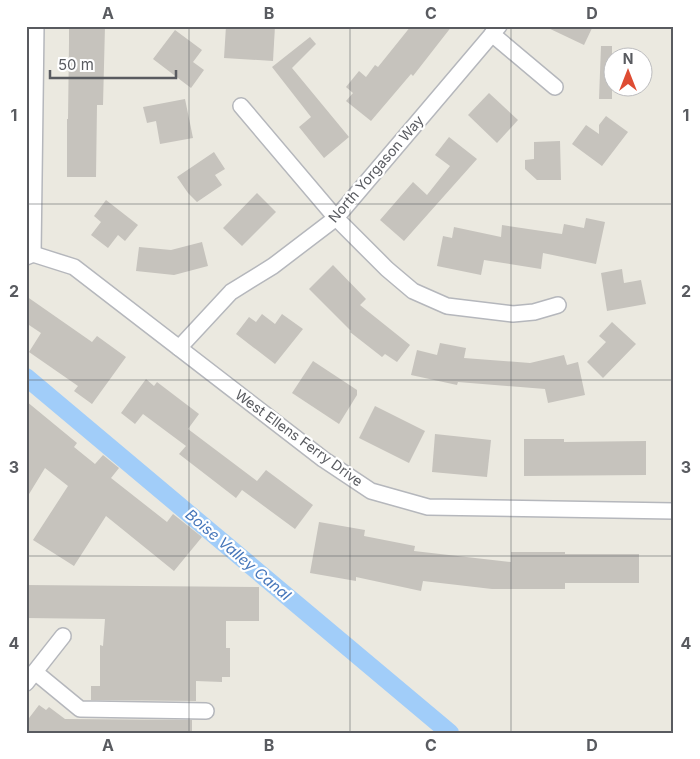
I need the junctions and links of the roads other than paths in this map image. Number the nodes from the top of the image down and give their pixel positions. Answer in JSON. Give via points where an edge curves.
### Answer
{"nodes":[{"id":1,"x":36,"y":26,"type":"edge"},
{"id":2,"x":496,"y":30,"type":"edge"},
{"id":3,"x":555,"y":88,"type":"dead end"},
{"id":4,"x":241,"y":106,"type":"dead end"},
{"id":5,"x":336,"y":218,"type":"junction"},
{"id":6,"x":30,"y":256,"type":"edge"},
{"id":7,"x":558,"y":306,"type":"dead end"},
{"id":8,"x":179,"y":348,"type":"junction"},
{"id":9,"x":674,"y":511,"type":"edge"},
{"id":10,"x":63,"y":636,"type":"dead end"},
{"id":11,"x":30,"y":677,"type":"edge"},
{"id":12,"x":206,"y":710,"type":"dead end"}],
"edges":[{"from":1,"to":6,"type":"street"},
{"from":2,"to":3,"type":"street","name":"North Yorgason Way"},
{"from":2,"to":5,"type":"street","name":"North Yorgason Way"},
{"from":4,"to":5,"type":"street"},
{"from":5,"to":7,"type":"street","via":[[386,269],[413,291],[448,306],[512,314]]},
{"from":5,"to":8,"type":"street","name":"North Yorgason Way","via":[[273,266],[231,292]]},
{"from":6,"to":8,"type":"street","name":"West Ellens Ferry Drive","via":[[74,267]]},
{"from":8,"to":9,"type":"street","name":"West Ellens Ferry Drive","via":[[323,459],[371,491],[428,507]]},
{"from":10,"to":11,"type":"street"},
{"from":11,"to":12,"type":"street","via":[[80,709]]}]}
